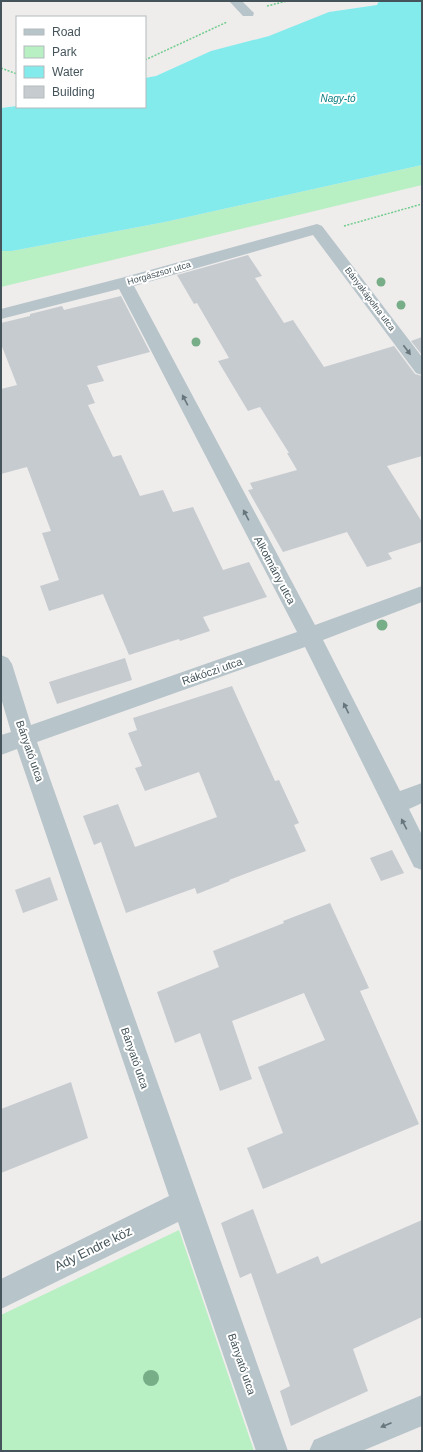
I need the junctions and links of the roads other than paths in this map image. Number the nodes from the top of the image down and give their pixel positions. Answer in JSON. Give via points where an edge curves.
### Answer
{"nodes":[{"id":1,"x":235,"y":1,"type":"edge"},
{"id":2,"x":248,"y":13,"type":"road end"},
{"id":3,"x":317,"y":229,"type":"joint"},
{"id":4,"x":124,"y":283,"type":"junction"},
{"id":5,"x":1,"y":314,"type":"edge"},
{"id":6,"x":422,"y":369,"type":"edge"},
{"id":7,"x":422,"y":594,"type":"edge"},
{"id":8,"x":310,"y":636,"type":"junction"},
{"id":9,"x":1,"y":664,"type":"edge"},
{"id":10,"x":13,"y":741,"type":"edge"},
{"id":11,"x":422,"y":793,"type":"edge"},
{"id":12,"x":394,"y":804,"type":"junction"},
{"id":13,"x":422,"y":859,"type":"edge"},
{"id":14,"x":186,"y":1203,"type":"junction"},
{"id":15,"x":1,"y":1294,"type":"edge"},
{"id":16,"x":422,"y":1410,"type":"edge"},
{"id":17,"x":272,"y":1451,"type":"edge"},
{"id":18,"x":324,"y":1451,"type":"edge"}],
"edges":[{"from":1,"to":2,"type":"street"},
{"from":3,"to":4,"type":"street","name":"Horgászsor utca"},
{"from":3,"to":6,"type":"street","name":"Bányakápolna utca","one_way":true},
{"from":4,"to":5,"type":"street","name":"Horgászsor utca"},
{"from":8,"to":4,"type":"street","name":"Alkotmány utca","one_way":true},
{"from":7,"to":8,"type":"street","name":"Rákóczi utca"},
{"from":8,"to":10,"type":"street","name":"Rákóczi utca"},
{"from":12,"to":8,"type":"street","name":"Alkotmány utca","one_way":true},
{"from":9,"to":10,"type":"street","name":"Bányató utca"},
{"from":10,"to":14,"type":"street","name":"Bányató utca"},
{"from":11,"to":12,"type":"street"},
{"from":13,"to":12,"type":"street","name":"Alkotmány utca","one_way":true},
{"from":14,"to":15,"type":"street","name":"Ady Endre köz"},
{"from":14,"to":17,"type":"street","name":"Bányató utca"},
{"from":16,"to":18,"type":"street","one_way":true}]}
